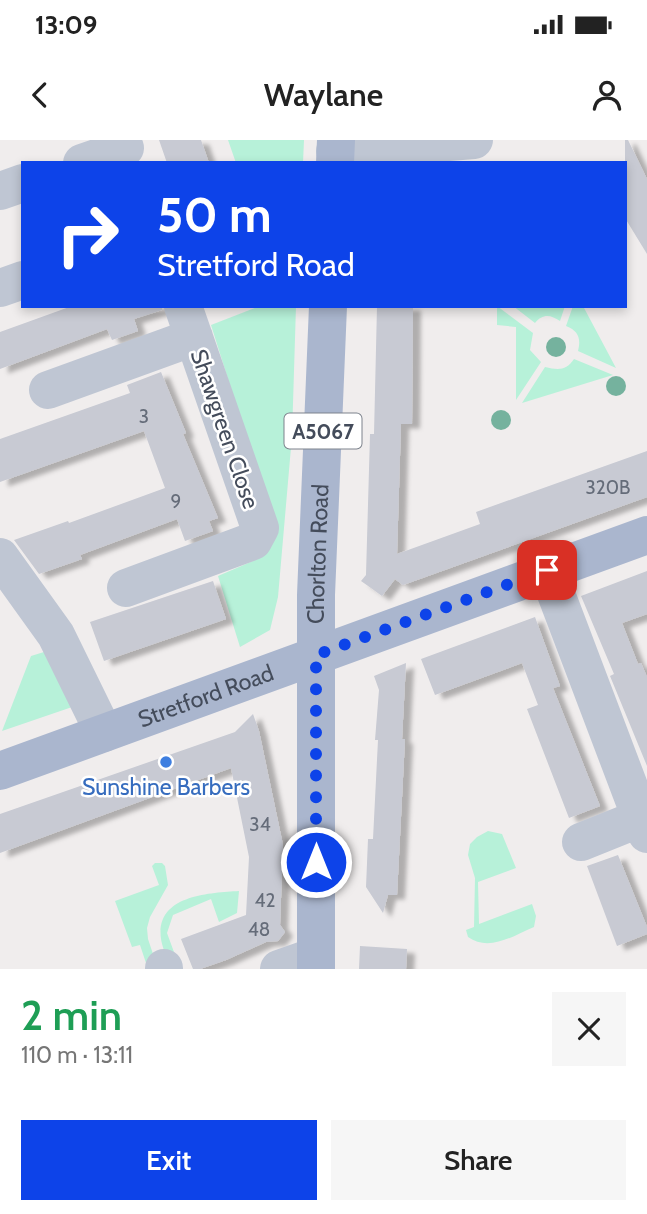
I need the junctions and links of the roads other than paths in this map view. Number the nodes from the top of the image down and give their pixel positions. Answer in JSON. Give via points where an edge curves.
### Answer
{"nodes":[{"id":1,"x":474,"y":140,"type":"edge"},
{"id":2,"x":126,"y":150,"type":"edge"},
{"id":3,"x":335,"y":151,"type":"edge"},
{"id":4,"x":89,"y":161,"type":"edge"},
{"id":5,"x":21,"y":184,"type":"edge"},
{"id":6,"x":0,"y":191,"type":"edge"},
{"id":7,"x":21,"y":281,"type":"edge"},
{"id":8,"x":0,"y":288,"type":"edge"},
{"id":9,"x":328,"y":308,"type":"edge"},
{"id":10,"x":188,"y":322,"type":"edge"},
{"id":11,"x":47,"y":390,"type":"dead end"},
{"id":12,"x":647,"y":535,"type":"edge"},
{"id":13,"x":0,"y":557,"type":"edge"},
{"id":14,"x":547,"y":570,"type":"junction"},
{"id":15,"x":126,"y":588,"type":"dead end"},
{"id":16,"x":316,"y":655,"type":"junction"},
{"id":17,"x":104,"y":733,"type":"junction"},
{"id":18,"x":0,"y":771,"type":"edge"},
{"id":19,"x":644,"y":826,"type":"edge"},
{"id":20,"x":581,"y":842,"type":"dead end"},
{"id":21,"x":316,"y":963,"type":"edge"},
{"id":22,"x":279,"y":969,"type":"edge"}],
"edges":[{"from":1,"to":3,"type":"street"},
{"from":2,"to":4,"type":"street"},
{"from":5,"to":6,"type":"street"},
{"from":7,"to":8,"type":"street"},
{"from":9,"to":16,"type":"main road","name":"Chorlton Road","number":"A5067"},
{"from":10,"to":11,"type":"street"},
{"from":10,"to":15,"type":"street","name":"Shawgreen Close","via":[[260,528],[253,541]]},
{"from":12,"to":14,"type":"main road","name":"Stretford Road"},
{"from":13,"to":17,"type":"street","via":[[56,635]]},
{"from":14,"to":16,"type":"main road","name":"Stretford Road"},
{"from":14,"to":19,"type":"street"},
{"from":16,"to":17,"type":"main road","name":"Stretford Road"},
{"from":16,"to":21,"type":"main road","name":"Chorlton Road"},
{"from":17,"to":18,"type":"main road","name":"Stretford Road"},
{"from":19,"to":20,"type":"street"},
{"from":21,"to":22,"type":"street"}]}
